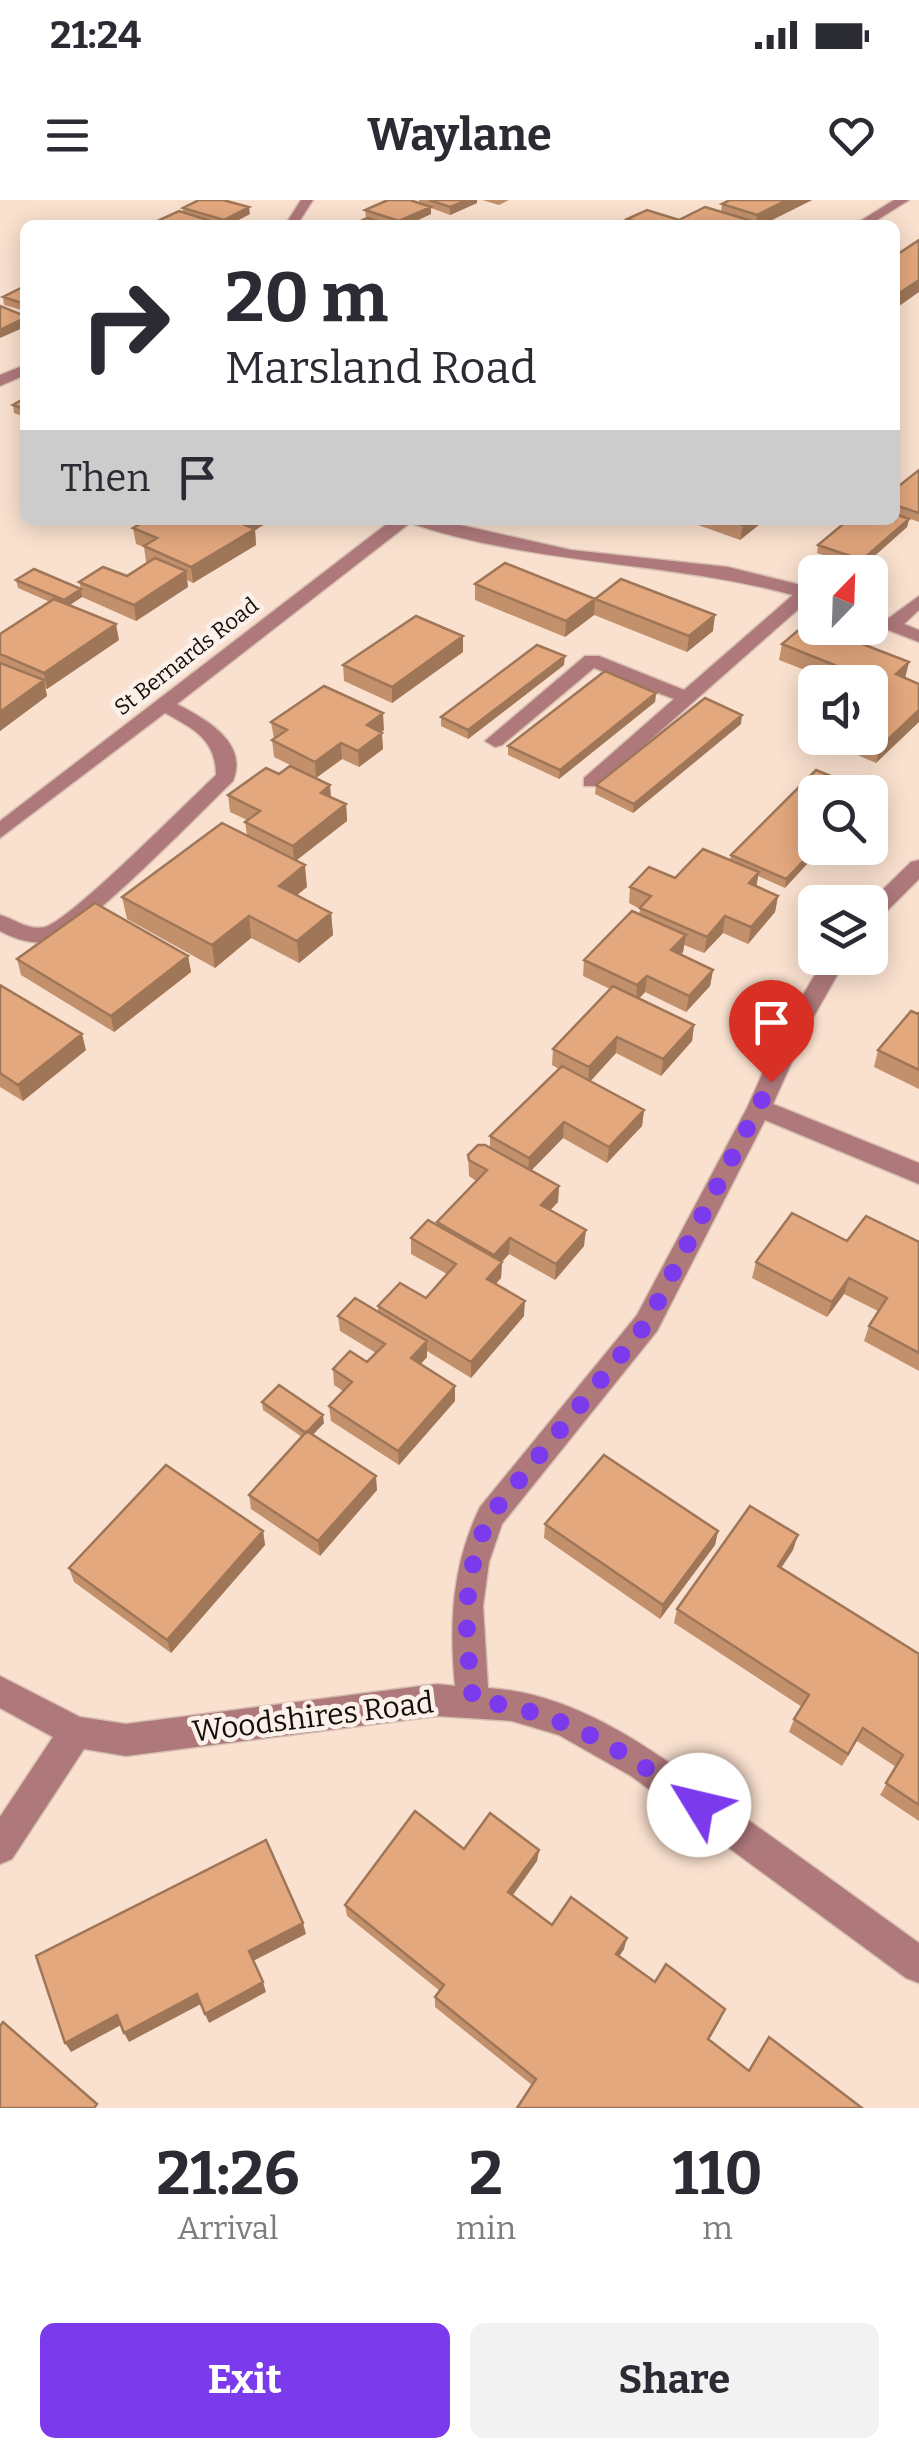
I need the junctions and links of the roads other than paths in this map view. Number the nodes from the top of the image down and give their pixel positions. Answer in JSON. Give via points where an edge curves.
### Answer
{"nodes":[{"id":1,"x":903,"y":200,"type":"edge"},
{"id":2,"x":869,"y":220,"type":"edge"},
{"id":3,"x":396,"y":525,"type":"edge"},
{"id":4,"x":438,"y":525,"type":"edge"},
{"id":5,"x":798,"y":591,"type":"edge"},
{"id":6,"x":919,"y":602,"type":"edge"},
{"id":7,"x":798,"y":605,"type":"edge"},
{"id":8,"x":888,"y":623,"type":"edge"},
{"id":9,"x":892,"y":624,"type":"junction"},
{"id":10,"x":919,"y":637,"type":"edge"},
{"id":11,"x":686,"y":698,"type":"junction"},
{"id":12,"x":162,"y":702,"type":"junction"},
{"id":13,"x":494,"y":741,"type":"dead end"},
{"id":14,"x":591,"y":782,"type":"dead end"},
{"id":15,"x":0,"y":832,"type":"edge"},
{"id":16,"x":919,"y":867,"type":"edge"},
{"id":17,"x":888,"y":897,"type":"edge"},
{"id":18,"x":0,"y":922,"type":"edge"},
{"id":19,"x":826,"y":975,"type":"edge"},
{"id":20,"x":759,"y":1108,"type":"junction"},
{"id":21,"x":919,"y":1174,"type":"edge"},
{"id":22,"x":0,"y":1691,"type":"edge"},
{"id":23,"x":473,"y":1700,"type":"junction"},
{"id":24,"x":76,"y":1732,"type":"junction"},
{"id":25,"x":0,"y":1846,"type":"edge"},
{"id":26,"x":919,"y":1964,"type":"edge"}],
"edges":[{"from":1,"to":2,"type":"street"},
{"from":3,"to":12,"type":"street","name":"St Bernards Road"},
{"from":4,"to":5,"type":"street","via":[[571,555],[728,572]]},
{"from":6,"to":9,"type":"street"},
{"from":7,"to":11,"type":"street"},
{"from":8,"to":9,"type":"street"},
{"from":9,"to":10,"type":"street"},
{"from":11,"to":13,"type":"street","via":[[592,660]]},
{"from":11,"to":14,"type":"street"},
{"from":12,"to":15,"type":"street","name":"St Bernards Road"},
{"from":12,"to":18,"type":"street","via":[[220,738],[226,777],[52,934],[24,934]]},
{"from":16,"to":17,"type":"street"},
{"from":19,"to":20,"type":"street"},
{"from":20,"to":21,"type":"street"},
{"from":20,"to":23,"type":"street","via":[[647,1323],[490,1516],[477,1544],[464,1623]]},
{"from":22,"to":24,"type":"street","name":"Woodshires Road"},
{"from":23,"to":24,"type":"street","name":"Woodshires Road","via":[[126,1740]]},
{"from":23,"to":26,"type":"street","name":"Woodshires Road","via":[[566,1721],[643,1764]]},
{"from":24,"to":25,"type":"street"}]}
